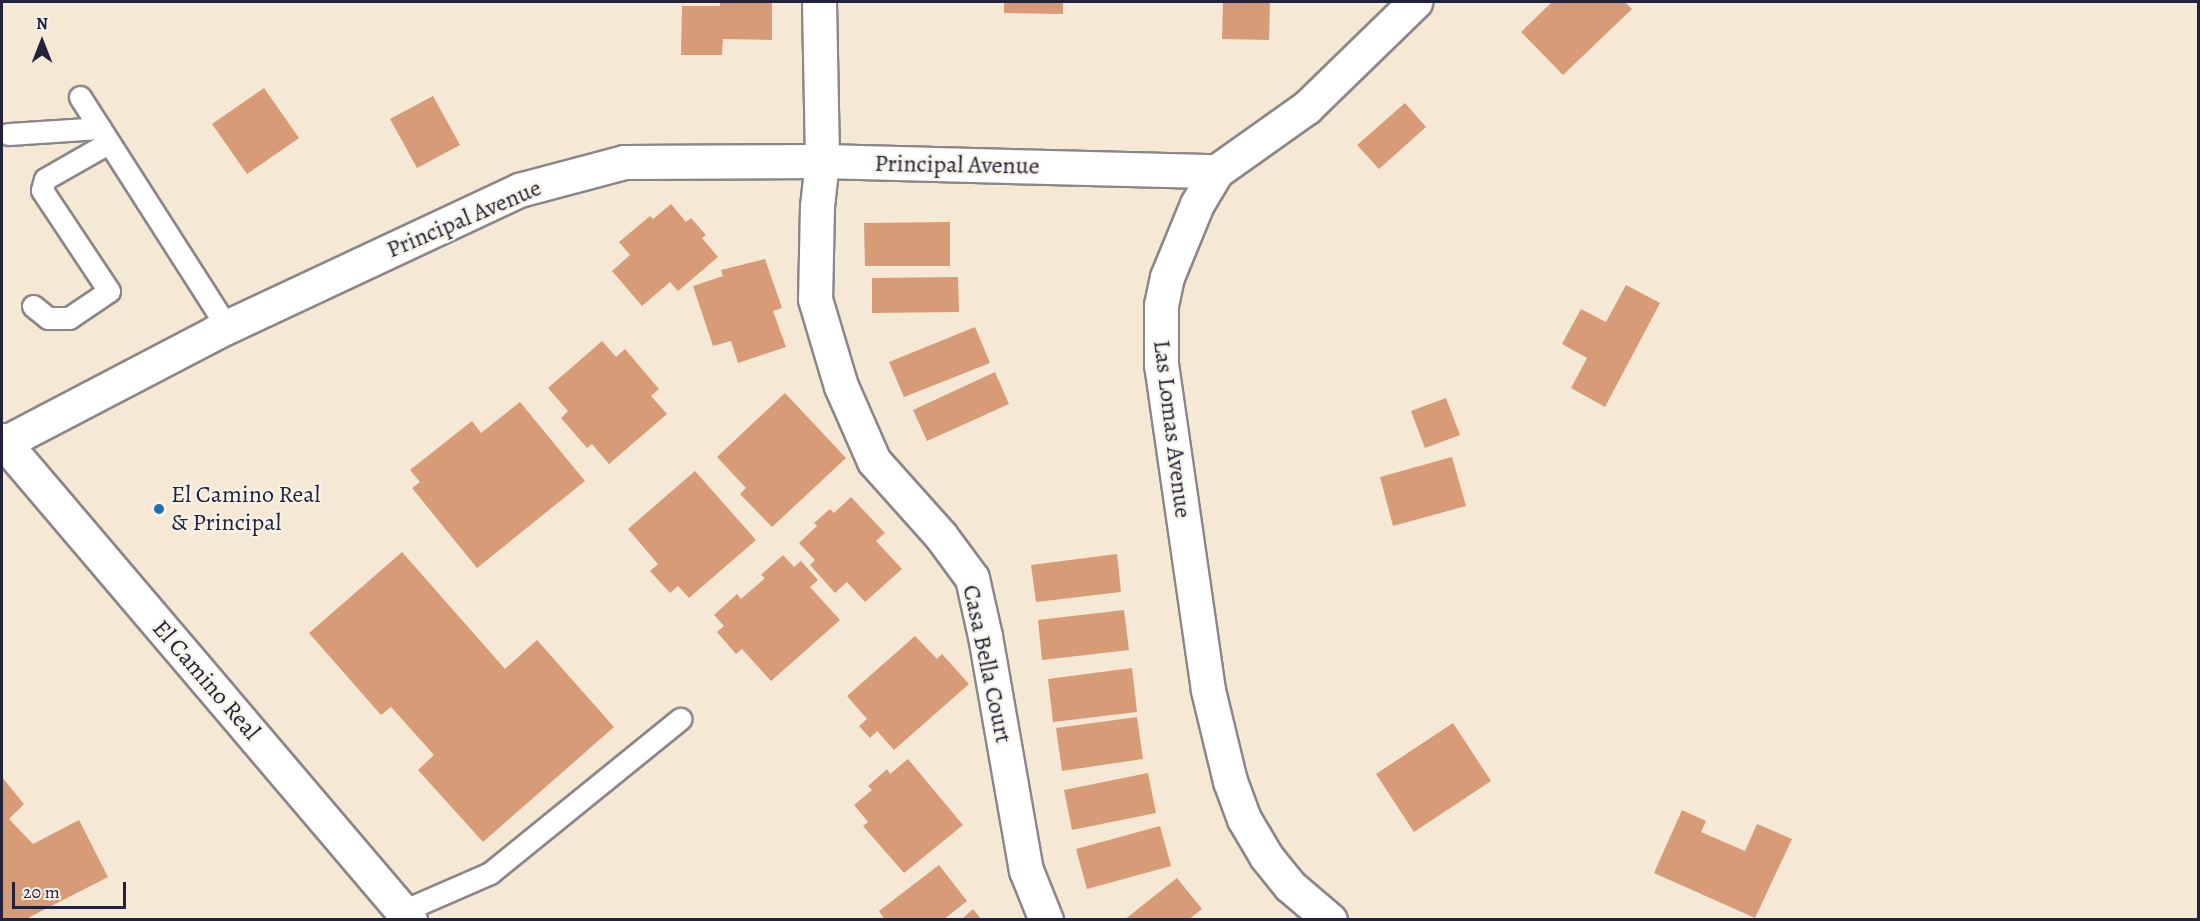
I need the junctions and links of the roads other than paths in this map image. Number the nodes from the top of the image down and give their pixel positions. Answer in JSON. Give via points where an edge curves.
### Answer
{"nodes":[{"id":1,"x":819,"y":2,"type":"edge"},
{"id":2,"x":1415,"y":2,"type":"edge"},
{"id":3,"x":80,"y":97,"type":"dead end"},
{"id":4,"x":8,"y":134,"type":"dead end"},
{"id":5,"x":104,"y":135,"type":"junction"},
{"id":6,"x":822,"y":161,"type":"junction"},
{"id":7,"x":1217,"y":171,"type":"junction"},
{"id":8,"x":33,"y":306,"type":"dead end"},
{"id":9,"x":227,"y":327,"type":"junction"},
{"id":10,"x":3,"y":442,"type":"edge"},
{"id":11,"x":680,"y":719,"type":"dead end"},
{"id":12,"x":401,"y":917,"type":"edge"},
{"id":13,"x":1046,"y":920,"type":"edge"},
{"id":14,"x":1330,"y":920,"type":"edge"}],
"edges":[{"from":1,"to":6,"type":"street","name":"Casa Bella Court"},
{"from":2,"to":7,"type":"street","name":"Las Lomas Avenue","via":[[1306,107]]},
{"from":3,"to":5,"type":"lane"},
{"from":4,"to":5,"type":"lane"},
{"from":5,"to":8,"type":"lane","via":[[45,179],[42,190],[109,291],[69,318],[48,318]]},
{"from":5,"to":9,"type":"lane"},
{"from":6,"to":7,"type":"street","name":"Principal Avenue"},
{"from":6,"to":9,"type":"street","name":"Principal Avenue","via":[[624,162],[519,190]]},
{"from":6,"to":13,"type":"street","name":"Casa Bella Court","via":[[815,299],[834,364],[874,461],[941,536],[972,578],[1026,870]]},
{"from":7,"to":14,"type":"street","name":"Las Lomas Avenue","via":[[1197,204],[1167,277],[1159,335],[1208,690],[1230,782],[1244,819],[1290,886]]},
{"from":9,"to":10,"type":"street","name":"Principal Avenue"},
{"from":10,"to":12,"type":"street","name":"El Camino Real"},
{"from":11,"to":12,"type":"lane","via":[[490,873]]}]}
